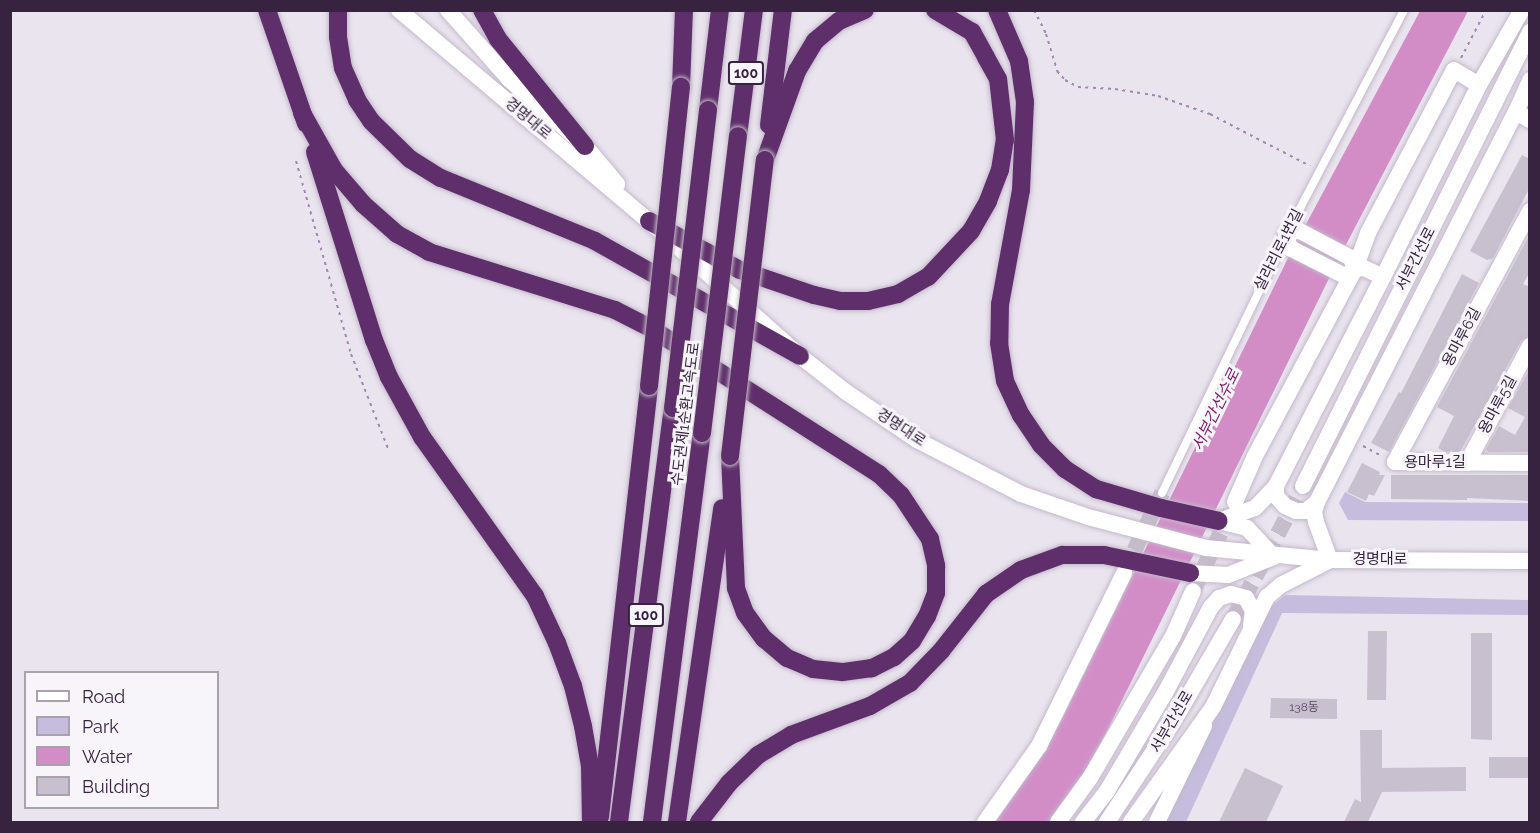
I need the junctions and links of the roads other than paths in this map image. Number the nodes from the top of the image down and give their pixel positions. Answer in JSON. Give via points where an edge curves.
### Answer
{"nodes":[{"id":1,"x":267,"y":10,"type":"edge"},
{"id":2,"x":339,"y":10,"type":"edge"},
{"id":3,"x":399,"y":10,"type":"edge"},
{"id":4,"x":447,"y":10,"type":"edge"},
{"id":5,"x":482,"y":10,"type":"edge"},
{"id":6,"x":684,"y":10,"type":"edge"},
{"id":7,"x":720,"y":10,"type":"edge"},
{"id":8,"x":754,"y":10,"type":"edge"},
{"id":9,"x":783,"y":10,"type":"edge"},
{"id":10,"x":865,"y":10,"type":"edge"},
{"id":11,"x":935,"y":10,"type":"edge"},
{"id":12,"x":997,"y":10,"type":"edge"},
{"id":13,"x":1404,"y":10,"type":"edge"},
{"id":14,"x":1522,"y":10,"type":"edge"},
{"id":15,"x":1530,"y":32,"type":"edge"},
{"id":16,"x":1530,"y":80,"type":"edge"},
{"id":17,"x":1479,"y":85,"type":"junction"},
{"id":18,"x":302,"y":113,"type":"junction"},
{"id":19,"x":1523,"y":116,"type":"edge"},
{"id":20,"x":585,"y":146,"type":"junction"},
{"id":21,"x":765,"y":160,"type":"junction"},
{"id":22,"x":1530,"y":211,"type":"edge"},
{"id":23,"x":649,"y":221,"type":"junction"},
{"id":24,"x":1291,"y":238,"type":"junction"},
{"id":25,"x":1348,"y":267,"type":"junction"},
{"id":26,"x":1383,"y":277,"type":"junction"},
{"id":27,"x":1530,"y":346,"type":"edge"},
{"id":28,"x":800,"y":356,"type":"junction"},
{"id":29,"x":730,"y":456,"type":"junction"},
{"id":30,"x":1395,"y":462,"type":"joint"},
{"id":31,"x":1467,"y":463,"type":"junction"},
{"id":32,"x":1530,"y":463,"type":"edge"},
{"id":33,"x":1276,"y":486,"type":"junction"},
{"id":34,"x":1303,"y":486,"type":"tunnel mouth"},
{"id":35,"x":1161,"y":501,"type":"junction"},
{"id":36,"x":1235,"y":502,"type":"tunnel mouth"},
{"id":37,"x":1317,"y":502,"type":"junction"},
{"id":38,"x":1219,"y":521,"type":"junction"},
{"id":39,"x":1274,"y":556,"type":"junction"},
{"id":40,"x":1330,"y":560,"type":"junction"},
{"id":41,"x":1530,"y":561,"type":"edge"},
{"id":42,"x":1130,"y":567,"type":"junction"},
{"id":43,"x":1192,"y":582,"type":"junction"},
{"id":44,"x":1211,"y":607,"type":"junction"},
{"id":45,"x":1233,"y":619,"type":"tunnel mouth"},
{"id":46,"x":1250,"y":630,"type":"junction"},
{"id":47,"x":1213,"y":707,"type":"junction"},
{"id":48,"x":591,"y":822,"type":"edge"},
{"id":49,"x":599,"y":822,"type":"edge"},
{"id":50,"x":619,"y":822,"type":"edge"},
{"id":51,"x":651,"y":822,"type":"edge"},
{"id":52,"x":677,"y":822,"type":"edge"},
{"id":53,"x":699,"y":822,"type":"edge"},
{"id":54,"x":985,"y":822,"type":"edge"},
{"id":55,"x":1058,"y":822,"type":"edge"},
{"id":56,"x":1083,"y":822,"type":"edge"},
{"id":57,"x":1107,"y":822,"type":"edge"},
{"id":58,"x":1131,"y":822,"type":"edge"},
{"id":59,"x":1157,"y":822,"type":"edge"}],
"edges":[{"from":1,"to":18,"type":"highway"},
{"from":2,"to":28,"type":"highway","via":[[343,68],[357,100],[370,121],[410,159],[441,178],[595,242]]},
{"from":3,"to":23,"type":"street","name":"경명대로"},
{"from":4,"to":20,"type":"street","via":[[509,79]]},
{"from":5,"to":20,"type":"highway","via":[[498,39]]},
{"from":6,"to":49,"type":"highway","bridge":true,"via":[[681,87]]},
{"from":7,"to":50,"type":"highway","name":"수도권제1순환고속도로","number":"100","bridge":true},
{"from":8,"to":51,"type":"highway","name":"수도권제1순환고속도로","number":"100","bridge":true},
{"from":9,"to":21,"type":"highway"},
{"from":10,"to":21,"type":"highway","via":[[839,21],[815,41],[797,72]]},
{"from":11,"to":23,"type":"highway","via":[[972,32],[987,57],[998,79],[1005,140],[1000,170],[988,201],[971,231],[928,277],[898,294],[868,301],[840,301],[740,270]]},
{"from":12,"to":35,"type":"highway","via":[[1018,61],[1025,102],[1021,190],[999,304],[999,343],[1005,381],[1020,416],[1065,469],[1096,489]]},
{"from":13,"to":24,"type":"lane","name":"살라리로1번길","via":[[1314,182]]},
{"from":14,"to":17,"type":"street"},
{"from":15,"to":34,"type":"street","name":"서부간선로"},
{"from":16,"to":19,"type":"street"},
{"from":17,"to":25,"type":"street","via":[[1454,70]]},
{"from":17,"to":26,"type":"street"},
{"from":18,"to":29,"type":"highway","via":[[334,170],[363,204],[397,234],[438,256],[615,310],[649,327],[879,474],[912,510],[930,539],[936,567],[936,593],[912,641],[894,657],[872,668],[842,672],[813,669],[787,658],[764,639],[745,613],[736,588]]},
{"from":18,"to":48,"type":"highway","via":[[389,376],[423,437],[535,596],[557,643],[583,726],[590,766]]},
{"from":19,"to":37,"type":"street","via":[[1347,438]]},
{"from":20,"to":23,"type":"street"},
{"from":21,"to":29,"type":"highway","bridge":true},
{"from":22,"to":30,"type":"street","name":"용마루6길"},
{"from":23,"to":28,"type":"street","name":"경명대로"},
{"from":24,"to":25,"type":"street"},
{"from":24,"to":35,"type":"lane","name":"살라리로1번길"},
{"from":25,"to":26,"type":"street","via":[[1364,268]]},
{"from":25,"to":36,"type":"street"},
{"from":26,"to":33,"type":"street"},
{"from":27,"to":31,"type":"street","name":"용마루5길"},
{"from":28,"to":39,"type":"street","name":"경명대로","via":[[917,440],[1021,495],[1206,548]]},
{"from":29,"to":52,"type":"highway"},
{"from":30,"to":31,"type":"street","name":"용마루1길"},
{"from":31,"to":32,"type":"street","name":"용마루1길"},
{"from":33,"to":37,"type":"street","via":[[1276,496],[1296,511],[1306,511]]},
{"from":33,"to":38,"type":"street","via":[[1255,508]]},
{"from":35,"to":38,"type":"highway"},
{"from":37,"to":40,"type":"street","via":[[1316,522]]},
{"from":38,"to":39,"type":"street","via":[[1246,528]]},
{"from":39,"to":40,"type":"street","name":"경명대로"},
{"from":39,"to":43,"type":"street","via":[[1228,575]]},
{"from":40,"to":41,"type":"street","name":"경명대로"},
{"from":40,"to":46,"type":"street","via":[[1281,585],[1267,597]]},
{"from":42,"to":43,"type":"highway"},
{"from":42,"to":53,"type":"highway","via":[[1104,555],[1062,555],[1021,570],[986,594],[910,684],[870,706],[791,735],[758,755],[729,783]]},
{"from":42,"to":54,"type":"street","via":[[1039,746]]},
{"from":43,"to":44,"type":"street","via":[[1208,583]]},
{"from":43,"to":55,"type":"street","via":[[1173,636],[1090,778]]},
{"from":44,"to":46,"type":"street","via":[[1219,598],[1231,594],[1246,598],[1253,611]]},
{"from":44,"to":56,"type":"street","via":[[1107,791]]},
{"from":45,"to":57,"type":"street","name":"서부간선로","via":[[1161,742]]},
{"from":46,"to":47,"type":"street"},
{"from":47,"to":58,"type":"street"},
{"from":47,"to":59,"type":"street"}]}
